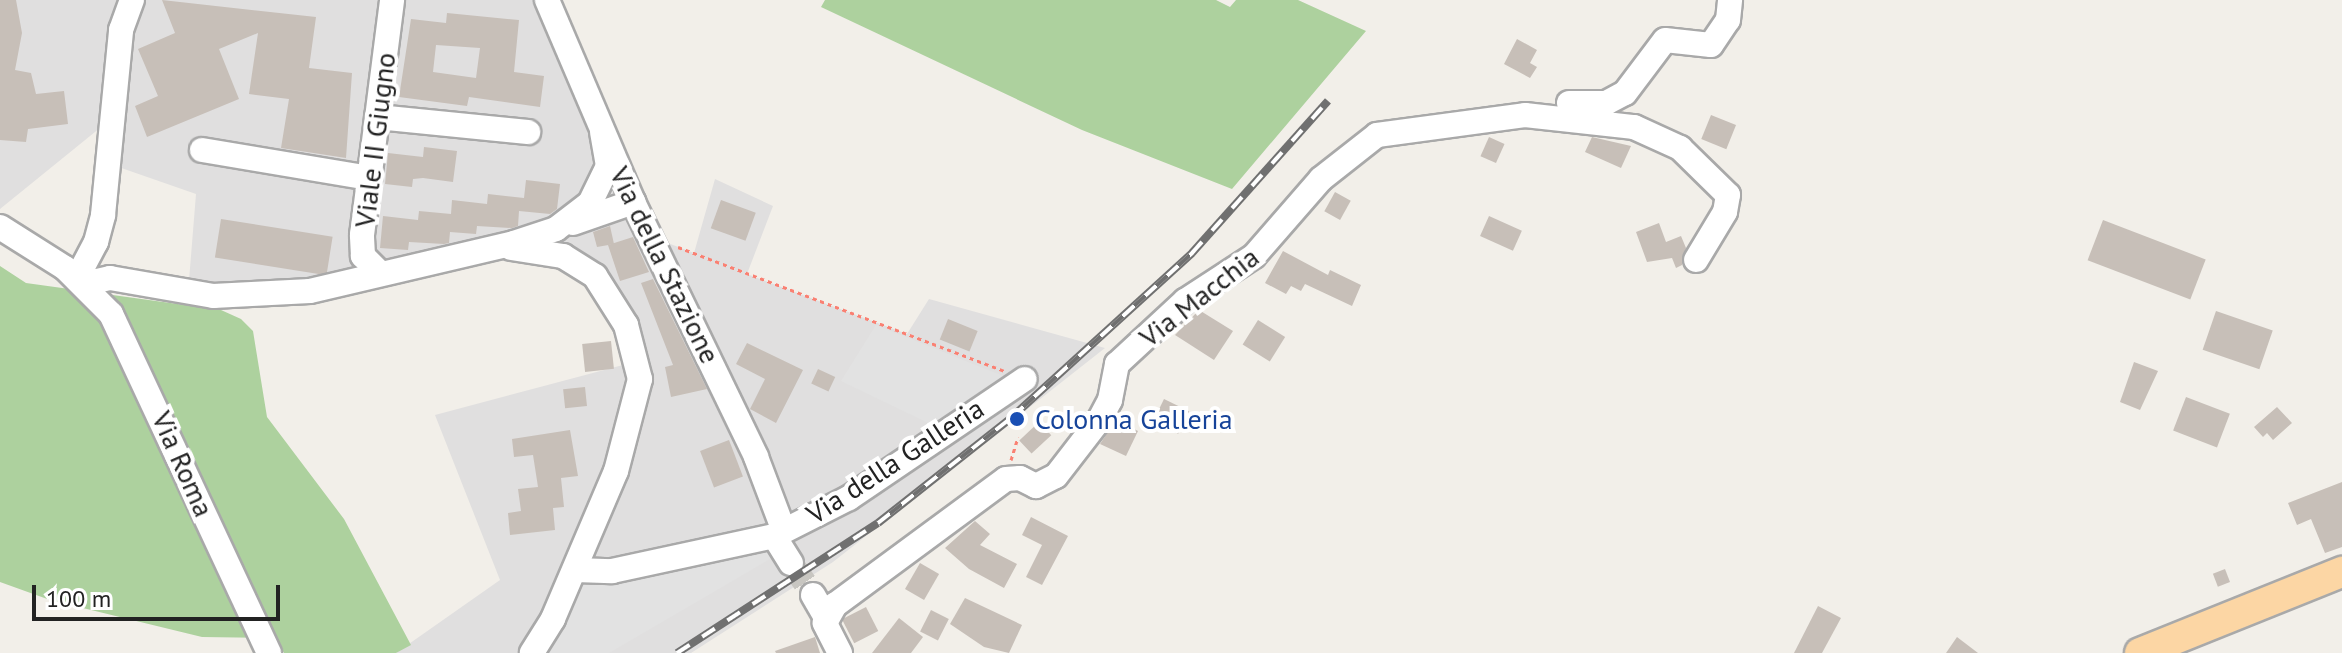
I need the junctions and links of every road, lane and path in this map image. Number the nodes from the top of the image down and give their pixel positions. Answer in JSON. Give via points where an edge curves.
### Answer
{"nodes":[{"id":1,"x":132,"y":0,"type":"edge"},
{"id":2,"x":392,"y":0,"type":"edge"},
{"id":3,"x":547,"y":0,"type":"edge"},
{"id":4,"x":1730,"y":0,"type":"edge"},
{"id":5,"x":1525,"y":115,"type":"junction"},
{"id":6,"x":377,"y":117,"type":"junction"},
{"id":7,"x":528,"y":132,"type":"dead end"},
{"id":8,"x":602,"y":133,"type":"junction"},
{"id":9,"x":202,"y":150,"type":"dead end"},
{"id":10,"x":369,"y":178,"type":"junction"},
{"id":11,"x":633,"y":202,"type":"junction"},
{"id":12,"x":0,"y":227,"type":"edge"},
{"id":13,"x":556,"y":229,"type":"junction"},
{"id":14,"x":652,"y":237,"type":"junction"},
{"id":15,"x":497,"y":247,"type":"junction"},
{"id":16,"x":1696,"y":260,"type":"dead end"},
{"id":17,"x":379,"y":272,"type":"junction"},
{"id":18,"x":80,"y":281,"type":"junction"},
{"id":19,"x":1025,"y":379,"type":"joint"},
{"id":20,"x":779,"y":533,"type":"junction"},
{"id":21,"x":791,"y":563,"type":"tunnel mouth"},
{"id":22,"x":576,"y":570,"type":"junction"},
{"id":23,"x":2342,"y":572,"type":"edge"},
{"id":24,"x":269,"y":653,"type":"edge"},
{"id":25,"x":532,"y":653,"type":"edge"},
{"id":26,"x":840,"y":653,"type":"edge"},
{"id":27,"x":2140,"y":653,"type":"edge"}],
"edges":[{"from":1,"to":18,"type":"street","via":[[121,30],[103,215]]},
{"from":2,"to":6,"type":"street","name":"Viale II Giugno"},
{"from":3,"to":8,"type":"street","name":"Via della Stazione"},
{"from":4,"to":5,"type":"street","via":[[1728,20],[1708,47],[1660,42],[1633,88],[1615,99],[1535,107]]},
{"from":5,"to":16,"type":"street","via":[[1616,122],[1690,156],[1729,201]]},
{"from":5,"to":26,"type":"street","name":"Via Macchia","via":[[1400,128],[1365,141],[1321,179],[1254,256],[1185,301],[1117,364],[1100,419],[1056,476],[1036,486],[1020,478],[1006,479],[819,606]]},
{"from":6,"to":7,"type":"street"},
{"from":6,"to":10,"type":"street","name":"Viale II Giugno"},
{"from":8,"to":11,"type":"street","name":"Via della Stazione"},
{"from":8,"to":13,"type":"street","via":[[606,179],[590,203]]},
{"from":9,"to":10,"type":"street"},
{"from":10,"to":17,"type":"street","name":"Viale II Giugno","via":[[363,256]]},
{"from":11,"to":13,"type":"street"},
{"from":11,"to":14,"type":"street","name":"Via della Stazione"},
{"from":12,"to":18,"type":"street","name":"Via Roma"},
{"from":13,"to":15,"type":"street"},
{"from":14,"to":19,"type":"path"},
{"from":14,"to":20,"type":"street","name":"Via della Stazione","via":[[756,457]]},
{"from":15,"to":17,"type":"street"},
{"from":15,"to":22,"type":"street","via":[[563,256],[595,276],[626,325],[638,361],[632,423]]},
{"from":17,"to":18,"type":"street","via":[[310,291],[261,295],[213,296],[110,278]]},
{"from":18,"to":24,"type":"street","name":"Via Roma","via":[[105,306],[129,346]]},
{"from":19,"to":20,"type":"street","name":"Via della Galleria","via":[[849,498]]},
{"from":20,"to":21,"type":"street","name":"Via della Stazione"},
{"from":20,"to":22,"type":"street","name":"Via della Galleria","via":[[612,571]]},
{"from":22,"to":25,"type":"street"},
{"from":23,"to":27,"type":"main road"}]}
